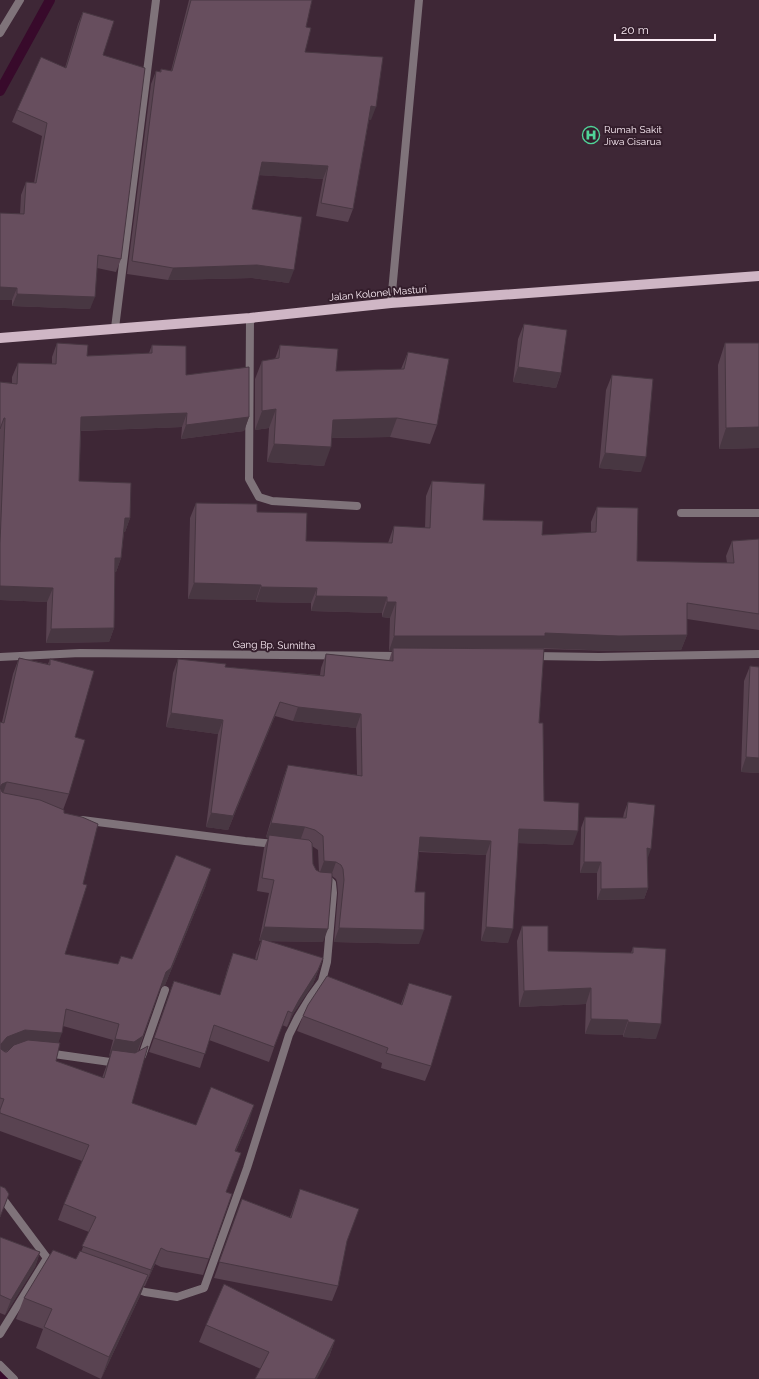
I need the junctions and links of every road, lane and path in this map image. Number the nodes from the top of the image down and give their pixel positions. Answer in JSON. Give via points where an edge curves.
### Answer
{"nodes":[{"id":1,"x":20,"y":0,"type":"edge"},
{"id":2,"x":156,"y":0,"type":"edge"},
{"id":3,"x":419,"y":0,"type":"edge"},
{"id":4,"x":0,"y":34,"type":"edge"},
{"id":5,"x":759,"y":276,"type":"edge"},
{"id":6,"x":391,"y":303,"type":"junction"},
{"id":7,"x":250,"y":318,"type":"junction"},
{"id":8,"x":115,"y":328,"type":"junction"},
{"id":9,"x":0,"y":338,"type":"edge"},
{"id":10,"x":357,"y":506,"type":"dead end"},
{"id":11,"x":681,"y":512,"type":"dead end"},
{"id":12,"x":759,"y":512,"type":"edge"},
{"id":13,"x":759,"y":654,"type":"edge"},
{"id":14,"x":0,"y":656,"type":"edge"},
{"id":15,"x":411,"y":656,"type":"edge"},
{"id":16,"x":525,"y":656,"type":"edge"},
{"id":17,"x":75,"y":819,"type":"edge"},
{"id":18,"x":283,"y":845,"type":"edge"},
{"id":19,"x":314,"y":877,"type":"edge"},
{"id":20,"x":165,"y":990,"type":"edge"},
{"id":21,"x":42,"y":1053,"type":"edge"},
{"id":22,"x":0,"y":1195,"type":"edge"},
{"id":23,"x":47,"y":1258,"type":"junction"},
{"id":24,"x":68,"y":1265,"type":"edge"},
{"id":25,"x":124,"y":1285,"type":"edge"},
{"id":26,"x":0,"y":1334,"type":"edge"},
{"id":27,"x":0,"y":1365,"type":"edge"},
{"id":28,"x":14,"y":1379,"type":"edge"}],
"edges":[{"from":1,"to":4,"type":"street"},
{"from":2,"to":8,"type":"street"},
{"from":3,"to":6,"type":"street"},
{"from":5,"to":6,"type":"main road","name":"Jalan Kolonel Masturi"},
{"from":6,"to":7,"type":"main road","name":"Jalan Kolonel Masturi"},
{"from":7,"to":8,"type":"main road","name":"Jalan Kolonel Masturi"},
{"from":7,"to":10,"type":"street","via":[[249,479],[259,496],[272,501]]},
{"from":8,"to":9,"type":"main road","name":"Jalan Kolonel Masturi"},
{"from":11,"to":12,"type":"street"},
{"from":13,"to":16,"type":"street"},
{"from":14,"to":15,"type":"street","name":"Gang Bp. Sumitha","via":[[80,653]]},
{"from":17,"to":18,"type":"street"},
{"from":19,"to":25,"type":"street","via":[[316,880],[330,881],[333,893],[327,962],[322,981],[289,1035],[248,1168],[204,1288],[177,1297],[145,1292]]},
{"from":20,"to":21,"type":"street","via":[[142,1056],[132,1063]]},
{"from":22,"to":23,"type":"street"},
{"from":23,"to":24,"type":"street"},
{"from":23,"to":26,"type":"street"},
{"from":27,"to":28,"type":"street"}]}
